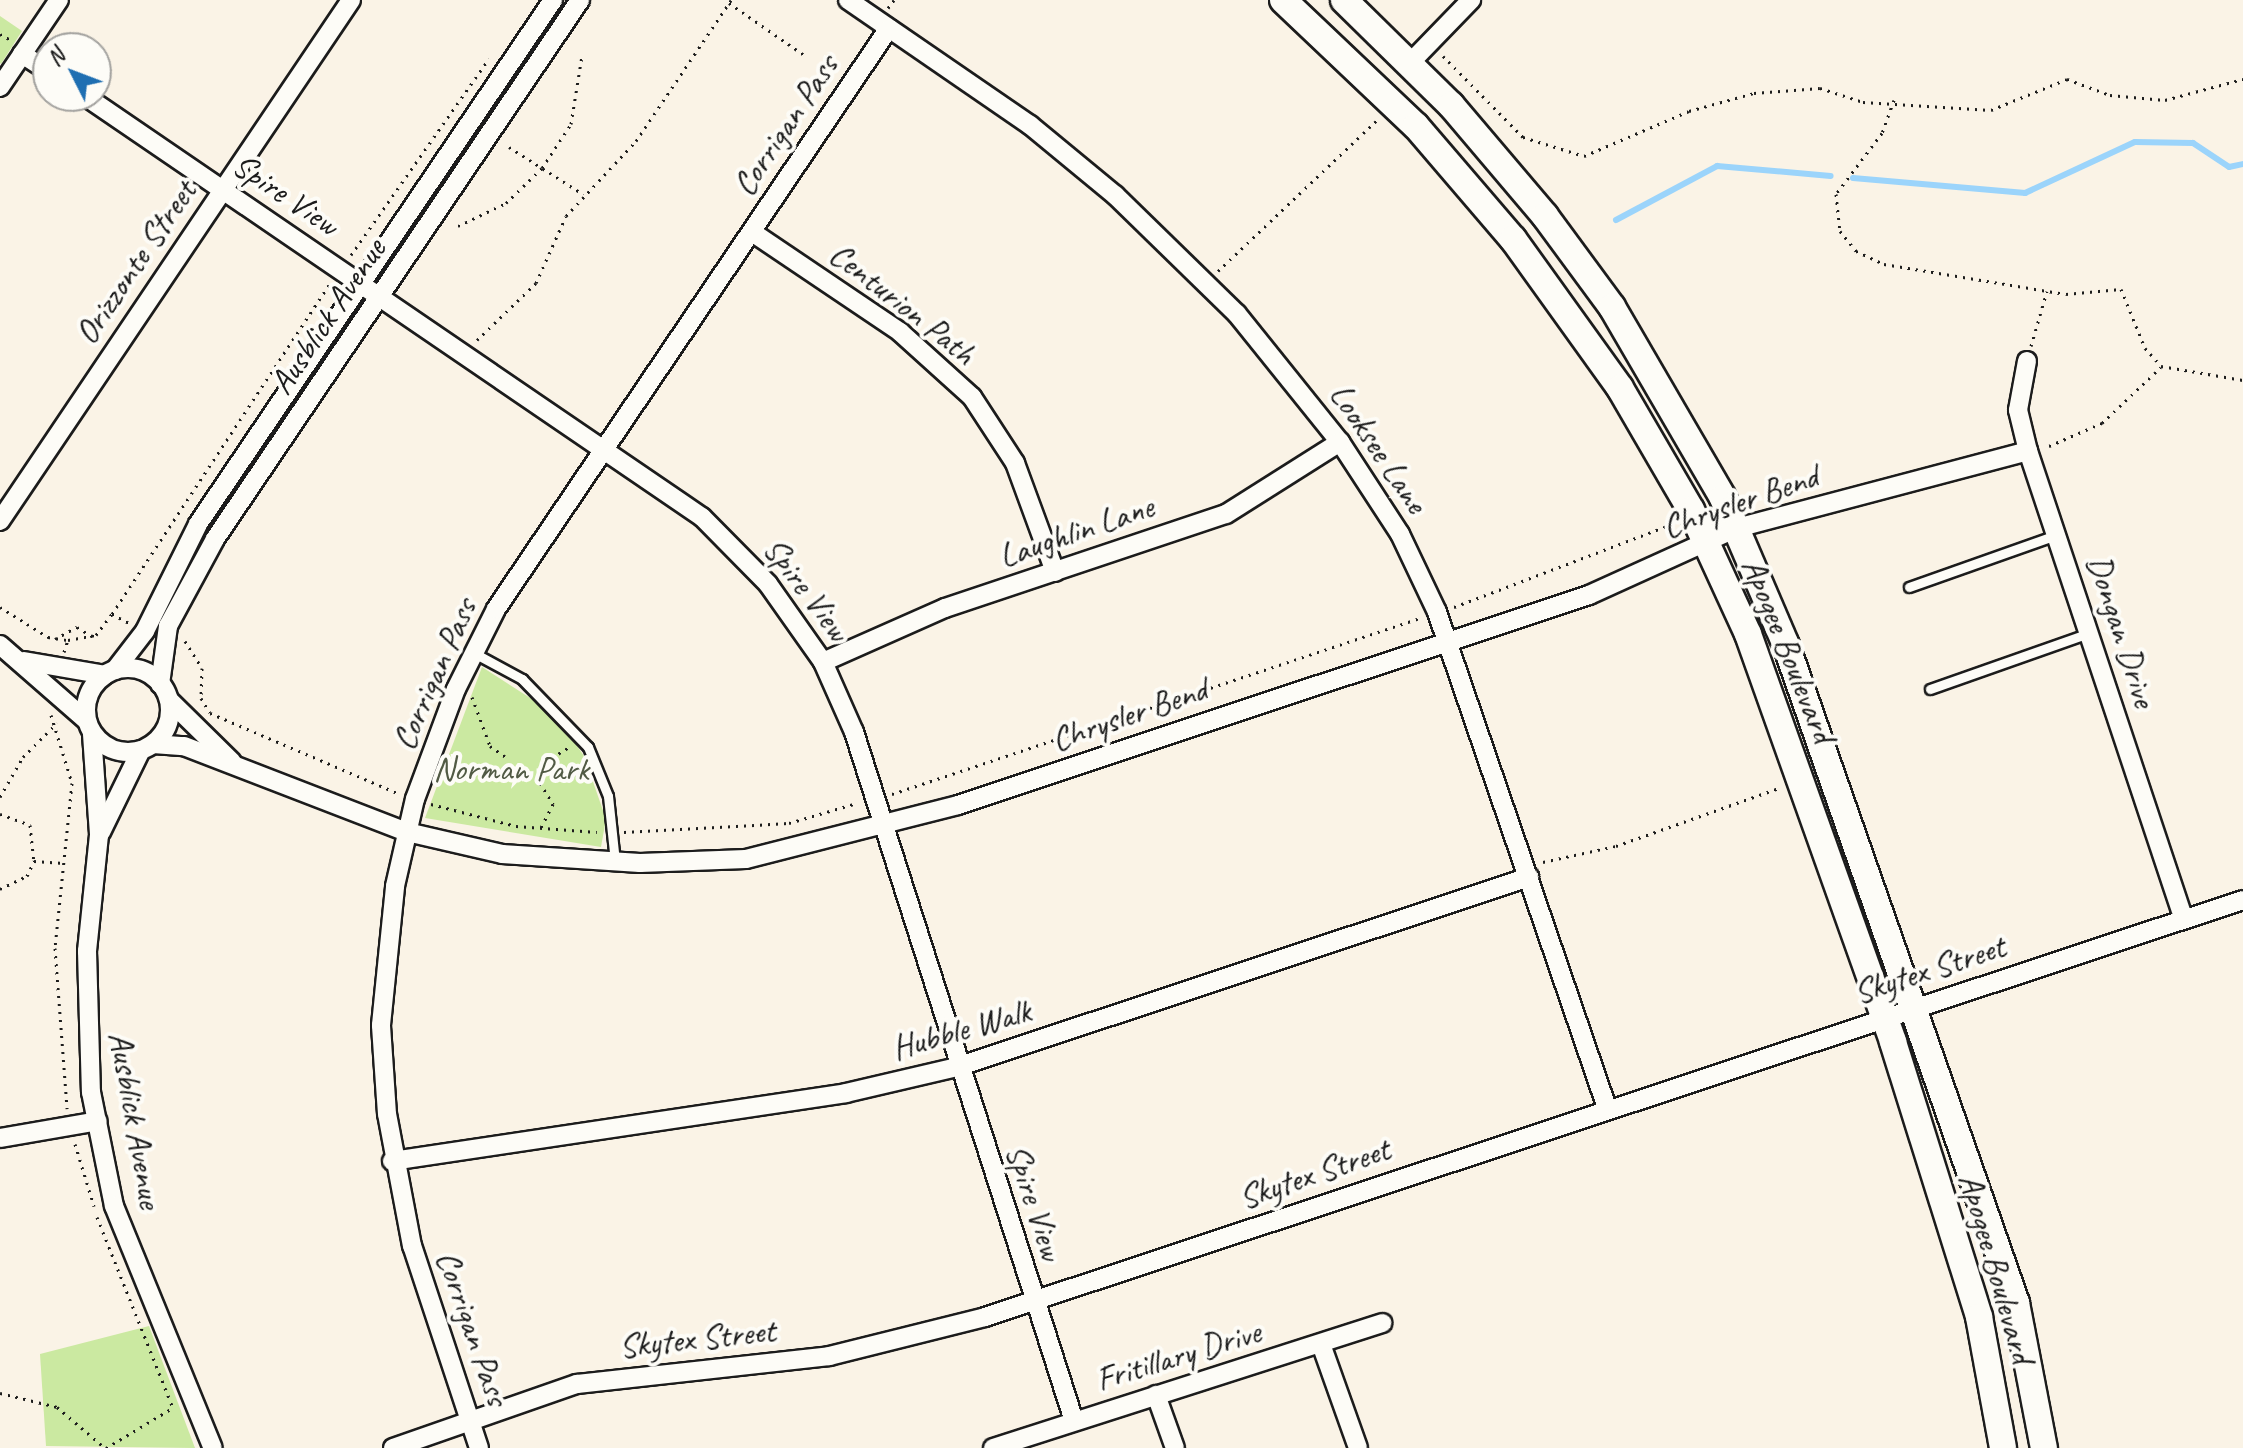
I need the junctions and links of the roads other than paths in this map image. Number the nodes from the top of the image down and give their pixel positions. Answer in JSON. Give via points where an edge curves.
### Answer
{"nodes":[{"id":1,"x":59,"y":0,"type":"edge"},
{"id":2,"x":351,"y":0,"type":"edge"},
{"id":3,"x":553,"y":0,"type":"edge"},
{"id":4,"x":580,"y":0,"type":"edge"},
{"id":5,"x":848,"y":0,"type":"edge"},
{"id":6,"x":1283,"y":0,"type":"edge"},
{"id":7,"x":1344,"y":0,"type":"edge"},
{"id":8,"x":1471,"y":0,"type":"edge"},
{"id":9,"x":889,"y":28,"type":"junction"},
{"id":10,"x":17,"y":47,"type":"junction"},
{"id":11,"x":32,"y":59,"type":"edge"},
{"id":12,"x":1410,"y":63,"type":"junction"},
{"id":13,"x":0,"y":87,"type":"edge"},
{"id":14,"x":109,"y":112,"type":"edge"},
{"id":15,"x":223,"y":189,"type":"junction"},
{"id":16,"x":752,"y":232,"type":"junction"},
{"id":17,"x":361,"y":284,"type":"junction"},
{"id":18,"x":380,"y":295,"type":"junction"},
{"id":19,"x":2027,"y":361,"type":"road end"},
{"id":20,"x":1340,"y":442,"type":"junction"},
{"id":21,"x":605,"y":448,"type":"junction"},
{"id":22,"x":2028,"y":451,"type":"junction"},
{"id":23,"x":0,"y":521,"type":"edge"},
{"id":24,"x":1737,"y":528,"type":"junction"},
{"id":25,"x":2056,"y":535,"type":"junction"},
{"id":26,"x":1705,"y":542,"type":"junction"},
{"id":27,"x":1055,"y":572,"type":"junction"},
{"id":28,"x":1909,"y":587,"type":"dead end"},
{"id":29,"x":2089,"y":633,"type":"junction"},
{"id":30,"x":1448,"y":641,"type":"junction"},
{"id":31,"x":0,"y":645,"type":"edge"},
{"id":32,"x":474,"y":653,"type":"junction"},
{"id":33,"x":24,"y":661,"type":"junction"},
{"id":34,"x":823,"y":662,"type":"junction"},
{"id":35,"x":110,"y":672,"type":"junction"},
{"id":36,"x":1930,"y":689,"type":"dead end"},
{"id":37,"x":165,"y":692,"type":"junction"},
{"id":38,"x":89,"y":727,"type":"junction"},
{"id":39,"x":147,"y":747,"type":"junction"},
{"id":40,"x":234,"y":764,"type":"junction"},
{"id":41,"x":880,"y":830,"type":"junction"},
{"id":42,"x":407,"y":832,"type":"junction"},
{"id":43,"x":99,"y":835,"type":"junction"},
{"id":44,"x":615,"y":862,"type":"junction"},
{"id":45,"x":1529,"y":877,"type":"junction"},
{"id":46,"x":2243,"y":900,"type":"edge"},
{"id":47,"x":2184,"y":919,"type":"junction"},
{"id":48,"x":1912,"y":1008,"type":"junction"},
{"id":49,"x":1884,"y":1017,"type":"junction"},
{"id":50,"x":957,"y":1067,"type":"junction"},
{"id":51,"x":1607,"y":1108,"type":"junction"},
{"id":52,"x":98,"y":1121,"type":"junction"},
{"id":53,"x":0,"y":1138,"type":"edge"},
{"id":54,"x":392,"y":1161,"type":"junction"},
{"id":55,"x":1035,"y":1302,"type":"junction"},
{"id":56,"x":1382,"y":1323,"type":"dead end"},
{"id":57,"x":1321,"y":1344,"type":"junction"},
{"id":58,"x":1156,"y":1395,"type":"junction"},
{"id":59,"x":470,"y":1420,"type":"junction"},
{"id":60,"x":1074,"y":1421,"type":"junction"},
{"id":61,"x":213,"y":1448,"type":"edge"},
{"id":62,"x":393,"y":1448,"type":"edge"},
{"id":63,"x":479,"y":1448,"type":"edge"},
{"id":64,"x":993,"y":1448,"type":"edge"},
{"id":65,"x":1175,"y":1448,"type":"edge"},
{"id":66,"x":1358,"y":1448,"type":"edge"},
{"id":67,"x":2003,"y":1448,"type":"edge"},
{"id":68,"x":2044,"y":1448,"type":"edge"}],
"edges":[{"from":1,"to":10,"type":"street"},
{"from":2,"to":15,"type":"street","name":"Orizzonte Street"},
{"from":3,"to":17,"type":"street","name":"Ausblick Avenue"},
{"from":4,"to":18,"type":"street","name":"Ausblick Avenue"},
{"from":5,"to":9,"type":"street","name":"Looksee Lane"},
{"from":6,"to":26,"type":"street","name":"Apogee Boulevard","via":[[1416,126],[1513,239],[1620,388]]},
{"from":7,"to":12,"type":"street","name":"Apogee Boulevard"},
{"from":8,"to":12,"type":"street"},
{"from":9,"to":16,"type":"street","name":"Corrigan Pass"},
{"from":9,"to":20,"type":"street","name":"Looksee Lane","via":[[1115,195],[1237,314]]},
{"from":10,"to":11,"type":"street"},
{"from":10,"to":13,"type":"street"},
{"from":12,"to":24,"type":"street","name":"Apogee Boulevard","via":[[1545,216],[1612,307]]},
{"from":14,"to":15,"type":"street","name":"Spire View"},
{"from":15,"to":17,"type":"street","name":"Spire View"},
{"from":15,"to":23,"type":"street","name":"Orizzonte Street"},
{"from":16,"to":21,"type":"street","name":"Corrigan Pass"},
{"from":16,"to":27,"type":"street","name":"Centurion Path","via":[[900,332],[972,397],[1015,463]]},
{"from":17,"to":18,"type":"street","name":"Spire View"},
{"from":17,"to":35,"type":"street","name":"Ausblick Avenue","via":[[198,524],[145,631]]},
{"from":18,"to":21,"type":"street","name":"Spire View"},
{"from":18,"to":37,"type":"street","name":"Ausblick Avenue","via":[[186,589],[168,626]]},
{"from":19,"to":22,"type":"street","name":"Dongan Drive","via":[[2018,410]]},
{"from":20,"to":27,"type":"street","name":"Laughlin Lane","via":[[1226,514]]},
{"from":20,"to":30,"type":"street","name":"Looksee Lane","via":[[1400,534]]},
{"from":21,"to":32,"type":"street","name":"Corrigan Pass"},
{"from":21,"to":34,"type":"street","name":"Spire View","via":[[742,552]]},
{"from":22,"to":24,"type":"street","name":"Chrysler Bend"},
{"from":22,"to":25,"type":"street","name":"Dongan Drive"},
{"from":24,"to":26,"type":"street","name":"Chrysler Bend"},
{"from":24,"to":48,"type":"street","name":"Apogee Boulevard","via":[[1786,645]]},
{"from":25,"to":28,"type":"lane"},
{"from":25,"to":29,"type":"street","name":"Dongan Drive"},
{"from":26,"to":30,"type":"street","name":"Chrysler Bend","via":[[1589,595]]},
{"from":26,"to":49,"type":"street","name":"Apogee Boulevard","via":[[1748,634]]},
{"from":27,"to":34,"type":"street","name":"Laughlin Lane","via":[[899,625]]},
{"from":29,"to":36,"type":"lane"},
{"from":29,"to":47,"type":"street","name":"Dongan Drive"},
{"from":30,"to":41,"type":"street","name":"Chrysler Bend"},
{"from":30,"to":45,"type":"street","name":"Looksee Lane"},
{"from":31,"to":33,"type":"street"},
{"from":32,"to":42,"type":"street","name":"Corrigan Pass","via":[[434,743]]},
{"from":32,"to":44,"type":"lane","via":[[522,679],[582,738],[615,832]]},
{"from":33,"to":35,"type":"street"},
{"from":33,"to":38,"type":"street"},
{"from":34,"to":41,"type":"street","name":"Spire View","via":[[854,732]]},
{"from":35,"to":37,"type":"street","via":[[142,670]]},
{"from":35,"to":38,"type":"street","via":[[88,694]]},
{"from":37,"to":39,"type":"street","via":[[168,724]]},
{"from":37,"to":40,"type":"street","name":"Chrysler Bend"},
{"from":38,"to":39,"type":"street","via":[[109,748]]},
{"from":38,"to":43,"type":"street","name":"Ausblick Avenue"},
{"from":39,"to":40,"type":"street","name":"Chrysler Bend"},
{"from":39,"to":43,"type":"street","name":"Ausblick Avenue"},
{"from":40,"to":42,"type":"street","name":"Chrysler Bend"},
{"from":41,"to":44,"type":"street","name":"Chrysler Bend","via":[[746,859]]},
{"from":41,"to":50,"type":"street","name":"Spire View"},
{"from":42,"to":44,"type":"street","name":"Chrysler Bend","via":[[502,854]]},
{"from":42,"to":54,"type":"street","name":"Corrigan Pass","via":[[381,1025]]},
{"from":43,"to":52,"type":"street","name":"Ausblick Avenue","via":[[86,997]]},
{"from":45,"to":50,"type":"street","name":"Hubble Walk"},
{"from":45,"to":51,"type":"street","name":"Looksee Lane"},
{"from":46,"to":47,"type":"street","name":"Skytex Street"},
{"from":47,"to":48,"type":"street","name":"Skytex Street"},
{"from":48,"to":49,"type":"street","name":"Skytex Street"},
{"from":48,"to":68,"type":"street","name":"Apogee Boulevard","via":[[2016,1303]]},
{"from":49,"to":51,"type":"street","name":"Skytex Street"},
{"from":49,"to":67,"type":"street","name":"Apogee Boulevard","via":[[1979,1317]]},
{"from":50,"to":54,"type":"street","name":"Hubble Walk","via":[[846,1093]]},
{"from":50,"to":55,"type":"street","name":"Spire View"},
{"from":51,"to":55,"type":"street","name":"Skytex Street"},
{"from":52,"to":53,"type":"street"},
{"from":52,"to":61,"type":"street","name":"Ausblick Avenue","via":[[114,1206]]},
{"from":54,"to":59,"type":"street","name":"Corrigan Pass","via":[[412,1246]]},
{"from":55,"to":59,"type":"street","name":"Skytex Street","via":[[829,1356],[577,1384]]},
{"from":55,"to":60,"type":"street","name":"Spire View"},
{"from":56,"to":57,"type":"street","name":"Fritillary Drive"},
{"from":57,"to":58,"type":"street","name":"Fritillary Drive"},
{"from":57,"to":66,"type":"street"},
{"from":58,"to":60,"type":"street","name":"Fritillary Drive"},
{"from":58,"to":65,"type":"street"},
{"from":59,"to":62,"type":"street","name":"Skytex Street"},
{"from":59,"to":63,"type":"street","name":"Corrigan Pass"},
{"from":60,"to":64,"type":"street","name":"Fritillary Drive"}]}
